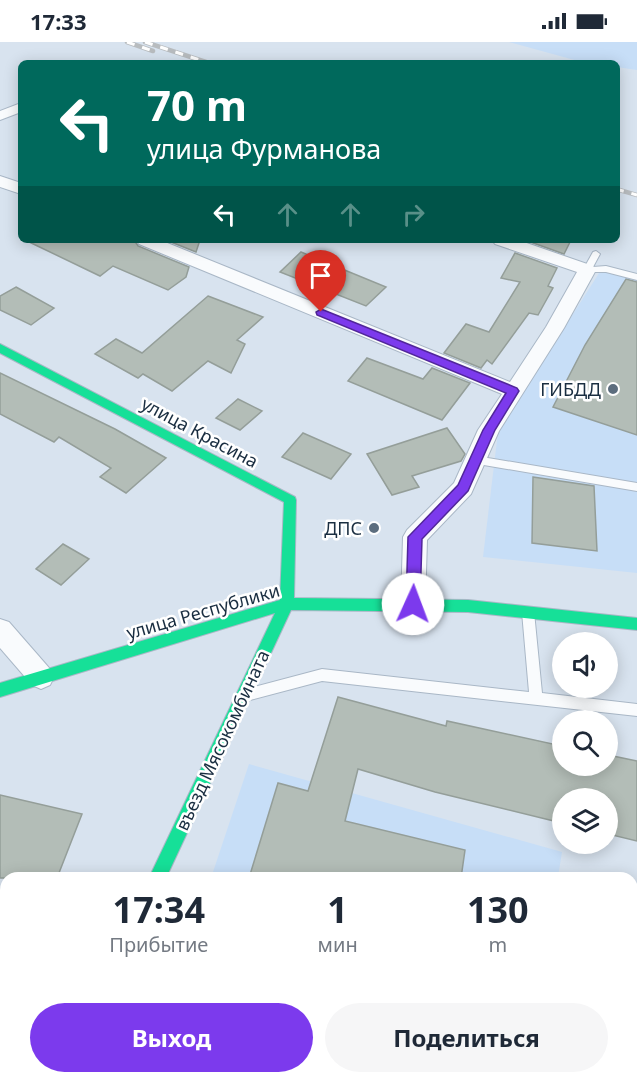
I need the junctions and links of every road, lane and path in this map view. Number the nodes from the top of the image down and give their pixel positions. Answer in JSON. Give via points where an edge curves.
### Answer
{"nodes":[{"id":1,"x":18,"y":108,"type":"edge"},
{"id":2,"x":0,"y":116,"type":"edge"},
{"id":3,"x":0,"y":181,"type":"edge"},
{"id":4,"x":18,"y":188,"type":"edge"},
{"id":5,"x":152,"y":243,"type":"edge"},
{"id":6,"x":513,"y":243,"type":"edge"},
{"id":7,"x":591,"y":262,"type":"junction"},
{"id":8,"x":637,"y":277,"type":"edge"},
{"id":9,"x":0,"y":348,"type":"edge"},
{"id":10,"x":513,"y":391,"type":"junction"},
{"id":11,"x":476,"y":460,"type":"junction"},
{"id":12,"x":637,"y":487,"type":"edge"},
{"id":13,"x":287,"y":603,"type":"junction"},
{"id":14,"x":413,"y":604,"type":"junction"},
{"id":15,"x":528,"y":612,"type":"junction"},
{"id":16,"x":637,"y":624,"type":"edge"},
{"id":17,"x":0,"y":630,"type":"edge"},
{"id":18,"x":41,"y":677,"type":"junction"},
{"id":19,"x":0,"y":690,"type":"edge"},
{"id":20,"x":243,"y":696,"type":"junction"},
{"id":21,"x":536,"y":698,"type":"junction"},
{"id":22,"x":637,"y":710,"type":"edge"},
{"id":23,"x":160,"y":872,"type":"edge"}],
"edges":[{"from":1,"to":2,"type":"street"},
{"from":3,"to":4,"type":"street"},
{"from":5,"to":10,"type":"street"},
{"from":6,"to":7,"type":"street"},
{"from":7,"to":8,"type":"lane"},
{"from":7,"to":10,"type":"street","via":[[555,328]]},
{"from":9,"to":13,"type":"street","name":"улица Красина","via":[[290,500]]},
{"from":10,"to":11,"type":"street"},
{"from":11,"to":12,"type":"lane"},
{"from":11,"to":14,"type":"street","via":[[463,488],[415,537]]},
{"from":13,"to":14,"type":"street","name":"улица Республики"},
{"from":13,"to":18,"type":"street","name":"улица Республики"},
{"from":13,"to":20,"type":"street","name":"въезд Мясокомбината"},
{"from":14,"to":15,"type":"street","name":"улица Республики"},
{"from":15,"to":16,"type":"street","name":"улица Республики"},
{"from":15,"to":21,"type":"lane"},
{"from":17,"to":18,"type":"street"},
{"from":18,"to":19,"type":"street","name":"улица Республики"},
{"from":20,"to":21,"type":"lane","via":[[322,675]]},
{"from":20,"to":23,"type":"street","name":"въезд Мясокомбината"},
{"from":21,"to":22,"type":"lane"}]}
